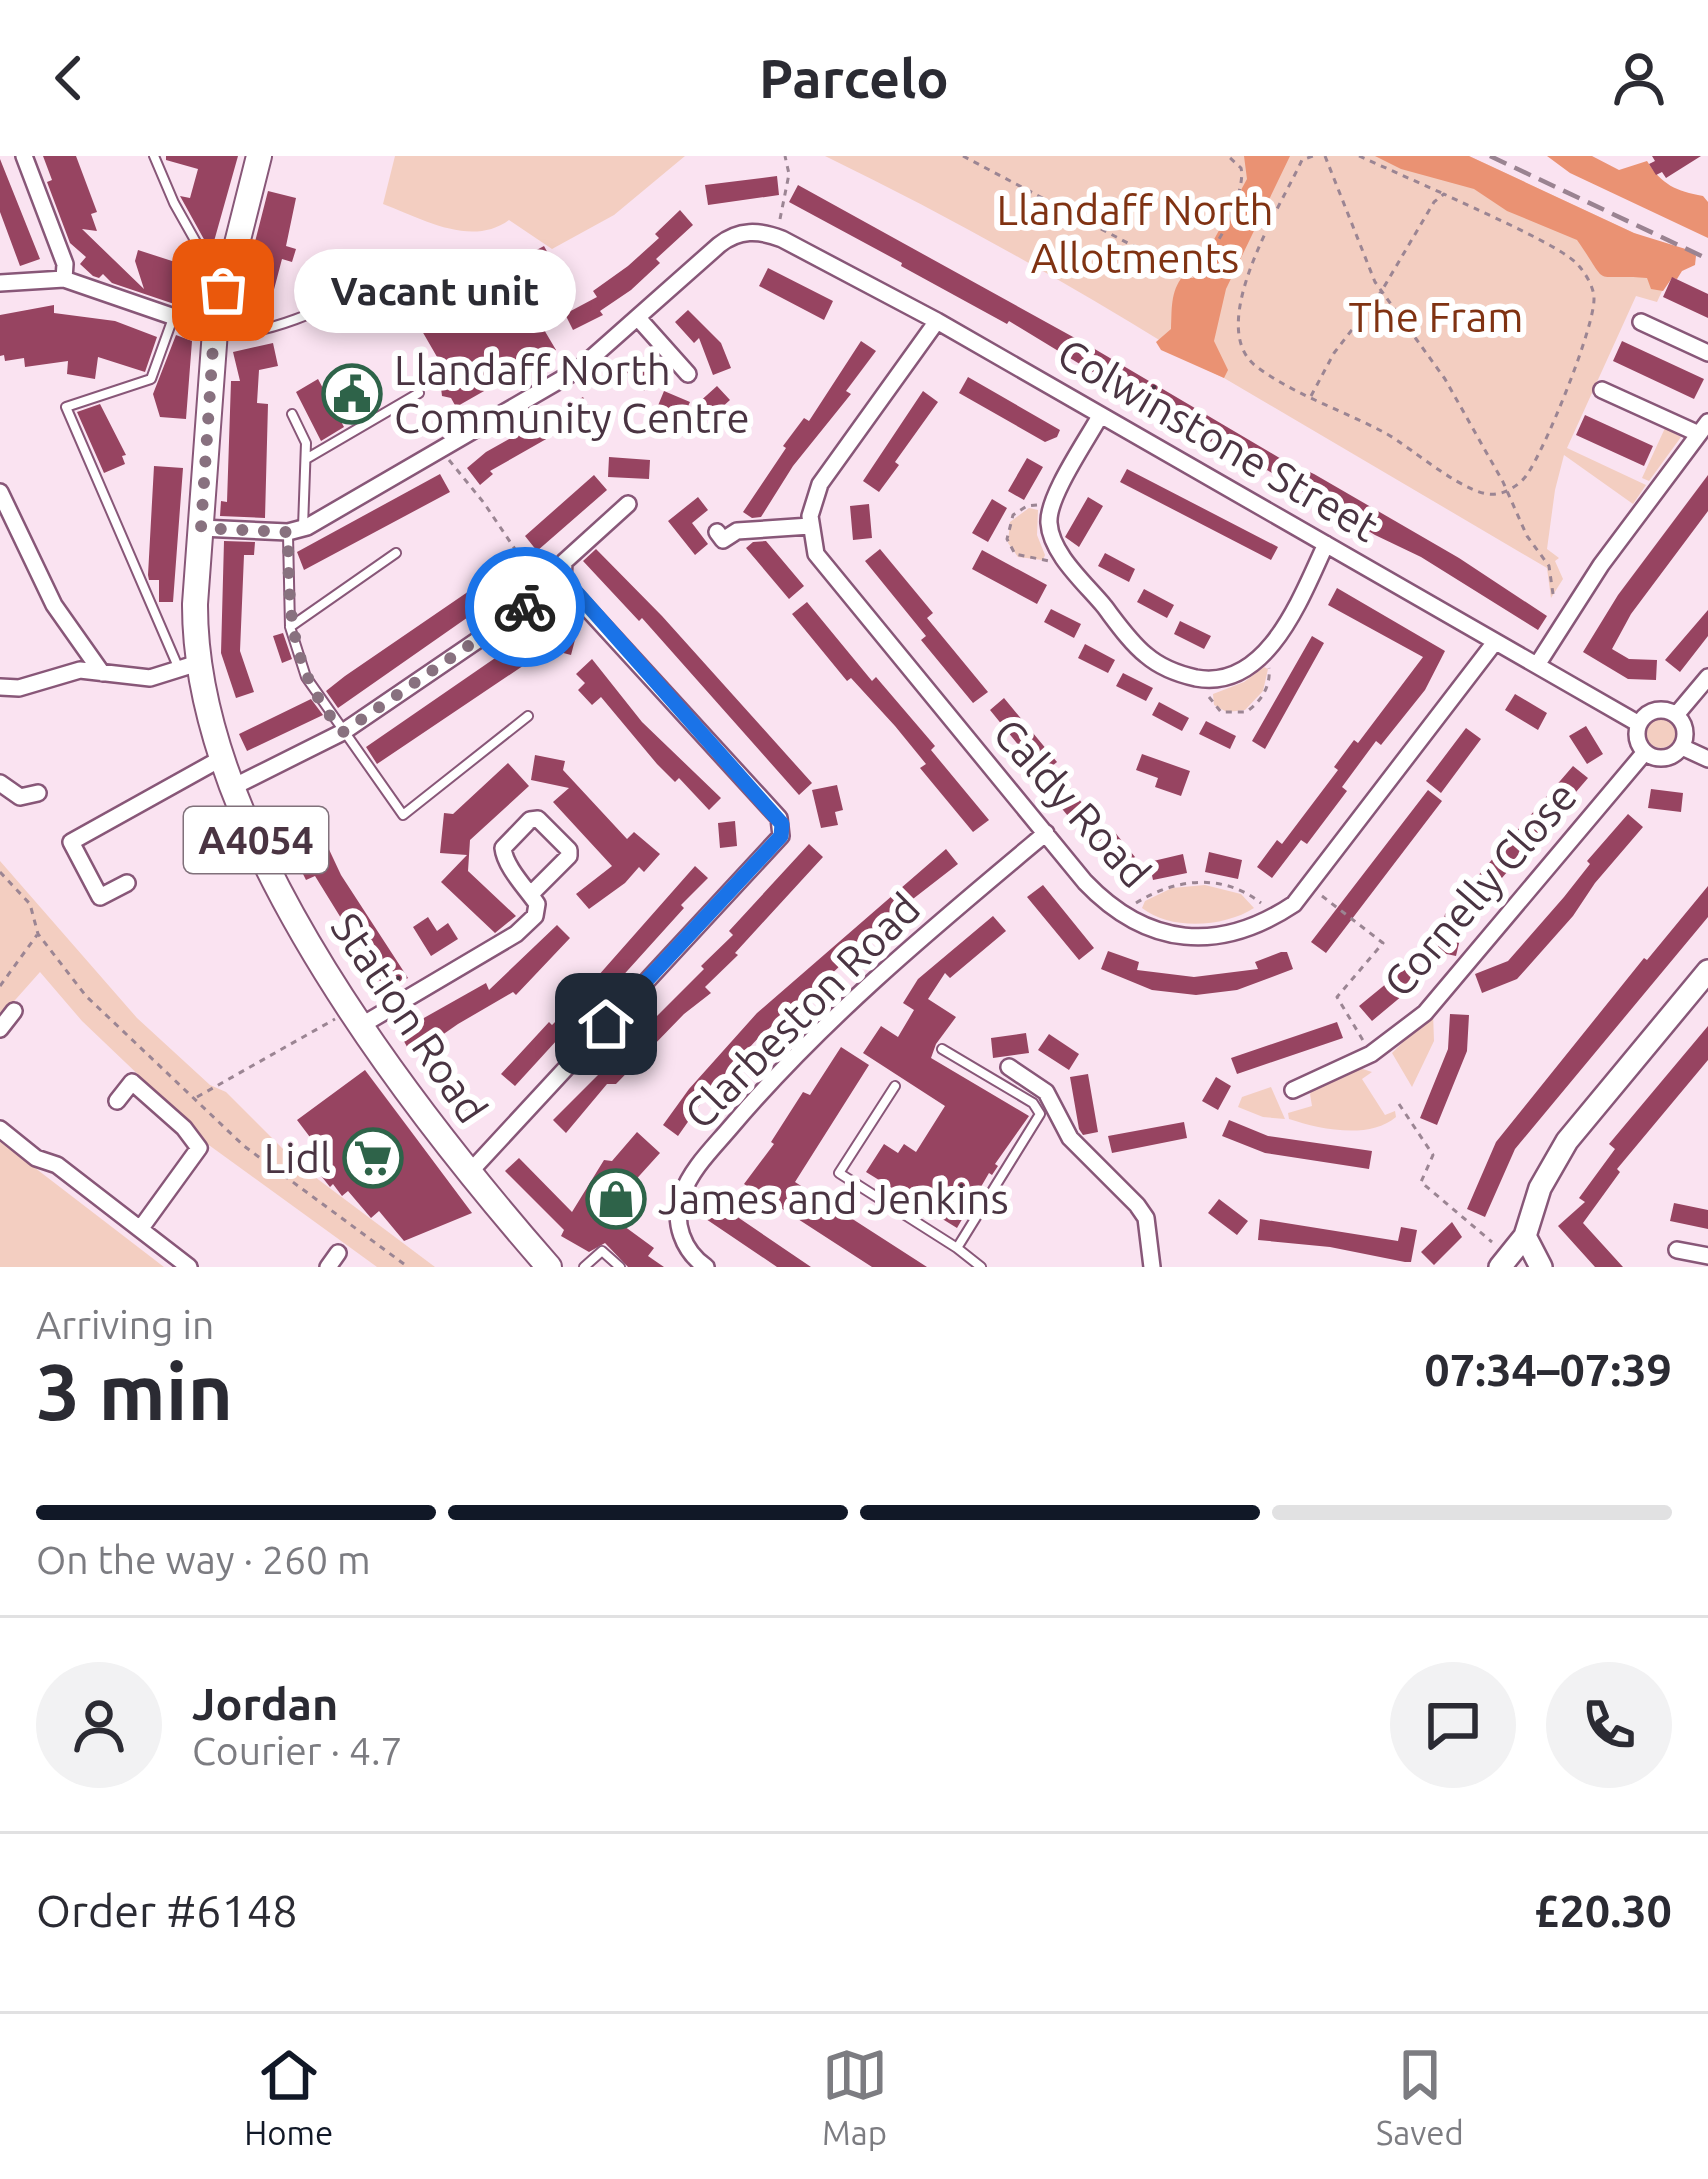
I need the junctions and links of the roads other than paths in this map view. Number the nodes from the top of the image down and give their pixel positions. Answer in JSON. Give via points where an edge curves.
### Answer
{"nodes":[{"id":1,"x":24,"y":156,"type":"edge"},
{"id":2,"x":154,"y":156,"type":"edge"},
{"id":3,"x":260,"y":156,"type":"edge"},
{"id":4,"x":361,"y":266,"type":"dead end"},
{"id":5,"x":64,"y":279,"type":"junction"},
{"id":6,"x":0,"y":283,"type":"edge"},
{"id":7,"x":223,"y":290,"type":"junction"},
{"id":8,"x":173,"y":318,"type":"junction"},
{"id":9,"x":638,"y":318,"type":"junction"},
{"id":10,"x":938,"y":321,"type":"junction"},
{"id":11,"x":1641,"y":322,"type":"dead end"},
{"id":12,"x":214,"y":331,"type":"junction"},
{"id":13,"x":1708,"y":353,"type":"edge"},
{"id":14,"x":688,"y":374,"type":"dead end"},
{"id":15,"x":1602,"y":390,"type":"dead end"},
{"id":16,"x":418,"y":393,"type":"dead end"},
{"id":17,"x":292,"y":414,"type":"dead end"},
{"id":18,"x":1100,"y":416,"type":"junction"},
{"id":19,"x":1703,"y":428,"type":"edge"},
{"id":20,"x":306,"y":459,"type":"junction"},
{"id":21,"x":0,"y":492,"type":"edge"},
{"id":22,"x":628,"y":504,"type":"dead end"},
{"id":23,"x":810,"y":526,"type":"junction"},
{"id":24,"x":201,"y":528,"type":"junction"},
{"id":25,"x":296,"y":531,"type":"junction"},
{"id":26,"x":717,"y":532,"type":"dead end"},
{"id":27,"x":1327,"y":544,"type":"junction"},
{"id":28,"x":396,"y":553,"type":"dead end"},
{"id":29,"x":567,"y":583,"type":"junction"},
{"id":30,"x":290,"y":627,"type":"junction"},
{"id":31,"x":1495,"y":642,"type":"junction"},
{"id":32,"x":1537,"y":665,"type":"junction"},
{"id":33,"x":189,"y":667,"type":"junction"},
{"id":34,"x":102,"y":673,"type":"junction"},
{"id":35,"x":1708,"y":677,"type":"edge"},
{"id":36,"x":1,"y":686,"type":"edge"},
{"id":37,"x":1676,"y":715,"type":"junction"},
{"id":38,"x":528,"y":716,"type":"dead end"},
{"id":39,"x":1639,"y":724,"type":"junction"},
{"id":40,"x":343,"y":732,"type":"junction"},
{"id":41,"x":1682,"y":747,"type":"junction"},
{"id":42,"x":1645,"y":752,"type":"junction"},
{"id":43,"x":222,"y":758,"type":"junction"},
{"id":44,"x":1708,"y":759,"type":"edge"},
{"id":45,"x":0,"y":783,"type":"edge"},
{"id":46,"x":233,"y":788,"type":"junction"},
{"id":47,"x":38,"y":793,"type":"dead end"},
{"id":48,"x":1046,"y":833,"type":"junction"},
{"id":49,"x":127,"y":884,"type":"dead end"},
{"id":50,"x":534,"y":902,"type":"junction"},
{"id":51,"x":1708,"y":971,"type":"edge"},
{"id":52,"x":14,"y":1010,"type":"dead end"},
{"id":53,"x":357,"y":1017,"type":"junction"},
{"id":54,"x":0,"y":1029,"type":"edge"},
{"id":55,"x":942,"y":1049,"type":"dead end"},
{"id":56,"x":1009,"y":1067,"type":"dead end"},
{"id":57,"x":895,"y":1086,"type":"dead end"},
{"id":58,"x":1293,"y":1090,"type":"dead end"},
{"id":59,"x":117,"y":1101,"type":"dead end"},
{"id":60,"x":0,"y":1129,"type":"edge"},
{"id":61,"x":468,"y":1174,"type":"junction"},
{"id":62,"x":141,"y":1228,"type":"junction"},
{"id":63,"x":1525,"y":1236,"type":"junction"},
{"id":64,"x":958,"y":1248,"type":"junction"},
{"id":65,"x":1677,"y":1250,"type":"dead end"},
{"id":66,"x":1708,"y":1256,"type":"edge"},
{"id":67,"x":1504,"y":1261,"type":"edge"},
{"id":68,"x":185,"y":1266,"type":"edge"},
{"id":69,"x":549,"y":1267,"type":"edge"},
{"id":70,"x":584,"y":1267,"type":"edge"},
{"id":71,"x":620,"y":1267,"type":"edge"},
{"id":72,"x":706,"y":1267,"type":"edge"},
{"id":73,"x":980,"y":1267,"type":"edge"},
{"id":74,"x":1152,"y":1267,"type":"edge"},
{"id":75,"x":1541,"y":1267,"type":"edge"}],
"edges":[{"from":1,"to":5,"type":"street"},
{"from":2,"to":7,"type":"lane"},
{"from":3,"to":7,"type":"main road","name":"Station Road","number":"A4054"},
{"from":4,"to":12,"type":"lane","via":[[357,288],[280,324]]},
{"from":5,"to":6,"type":"street"},
{"from":5,"to":8,"type":"street"},
{"from":7,"to":12,"type":"main road","name":"Station Road","number":"A4054"},
{"from":8,"to":12,"type":"street"},
{"from":8,"to":33,"type":"lane","via":[[151,379],[66,407]]},
{"from":9,"to":10,"type":"street","name":"Colwinstone Street","via":[[728,238],[755,231]]},
{"from":9,"to":14,"type":"street"},
{"from":9,"to":25,"type":"street","via":[[579,369]]},
{"from":10,"to":18,"type":"street","name":"Colwinstone Street"},
{"from":10,"to":23,"type":"street","via":[[820,484]]},
{"from":11,"to":13,"type":"street"},
{"from":12,"to":24,"type":"main road","name":"Station Road","number":"A4054"},
{"from":15,"to":19,"type":"street"},
{"from":16,"to":20,"type":"lane"},
{"from":17,"to":20,"type":"lane","via":[[306,436]]},
{"from":18,"to":27,"type":"street","name":"Colwinstone Street"},
{"from":18,"to":27,"type":"street","via":[[1051,506],[1050,528],[1146,656],[1169,670],[1208,680],[1263,656]]},
{"from":19,"to":32,"type":"street"},
{"from":20,"to":25,"type":"lane"},
{"from":21,"to":34,"type":"street","via":[[54,605]]},
{"from":22,"to":29,"type":"street","via":[[564,562]]},
{"from":23,"to":26,"type":"street","via":[[723,539]]},
{"from":23,"to":48,"type":"street","name":"Caldy Road","via":[[821,564]]},
{"from":24,"to":25,"type":"street"},
{"from":24,"to":33,"type":"main road","name":"Station Road","number":"A4054"},
{"from":25,"to":30,"type":"lane"},
{"from":27,"to":31,"type":"street","name":"Colwinstone Street"},
{"from":28,"to":30,"type":"lane"},
{"from":29,"to":40,"type":"street"},
{"from":29,"to":61,"type":"street","via":[[774,811],[782,830]]},
{"from":30,"to":40,"type":"lane","via":[[310,686]]},
{"from":31,"to":32,"type":"street","name":"Colwinstone Street"},
{"from":31,"to":48,"type":"street","name":"Caldy Road","via":[[1309,886],[1277,915],[1196,938],[1161,933],[1120,915]]},
{"from":32,"to":39,"type":"street","name":"Colwinstone Street"},
{"from":33,"to":34,"type":"street","via":[[150,678]]},
{"from":33,"to":43,"type":"main road","name":"Station Road","number":"A4054"},
{"from":34,"to":36,"type":"street"},
{"from":35,"to":37,"type":"street"},
{"from":37,"to":39,"type":"street","via":[[1658,710]]},
{"from":37,"to":41,"type":"street"},
{"from":38,"to":40,"type":"lane","via":[[404,815]]},
{"from":39,"to":42,"type":"street"},
{"from":40,"to":46,"type":"street"},
{"from":41,"to":42,"type":"street","via":[[1661,758]]},
{"from":41,"to":44,"type":"street"},
{"from":42,"to":58,"type":"street","name":"Cornelly Close","via":[[1438,1000],[1371,1054]]},
{"from":43,"to":46,"type":"main road","name":"Station Road","number":"A4054"},
{"from":43,"to":49,"type":"street","via":[[71,842],[100,897]]},
{"from":45,"to":47,"type":"street","via":[[20,796]]},
{"from":46,"to":53,"type":"main road","name":"Station Road","number":"A4054","via":[[280,889]]},
{"from":48,"to":72,"type":"street","name":"Clarbeston Road","via":[[836,1017],[700,1164],[678,1219],[686,1246]]},
{"from":50,"to":50,"type":"street","via":[[503,848],[538,819],[569,856]]},
{"from":50,"to":53,"type":"street","via":[[516,934]]},
{"from":51,"to":63,"type":"street","via":[[1567,1141]]},
{"from":52,"to":54,"type":"street"},
{"from":53,"to":61,"type":"main road","name":"Station Road","number":"A4054"},
{"from":55,"to":64,"type":"lane","via":[[1040,1114]]},
{"from":56,"to":74,"type":"street","via":[[1046,1092],[1070,1138],[1137,1205]]},
{"from":57,"to":64,"type":"lane","via":[[838,1173]]},
{"from":59,"to":62,"type":"street","via":[[132,1082],[199,1148]]},
{"from":60,"to":62,"type":"street"},
{"from":61,"to":69,"type":"main road","name":"Station Road","number":"A4054"},
{"from":62,"to":68,"type":"street"},
{"from":63,"to":67,"type":"street"},
{"from":63,"to":75,"type":"street"},
{"from":64,"to":73,"type":"lane"},
{"from":65,"to":66,"type":"street"},
{"from":70,"to":71,"type":"lane","via":[[602,1251]]}]}
